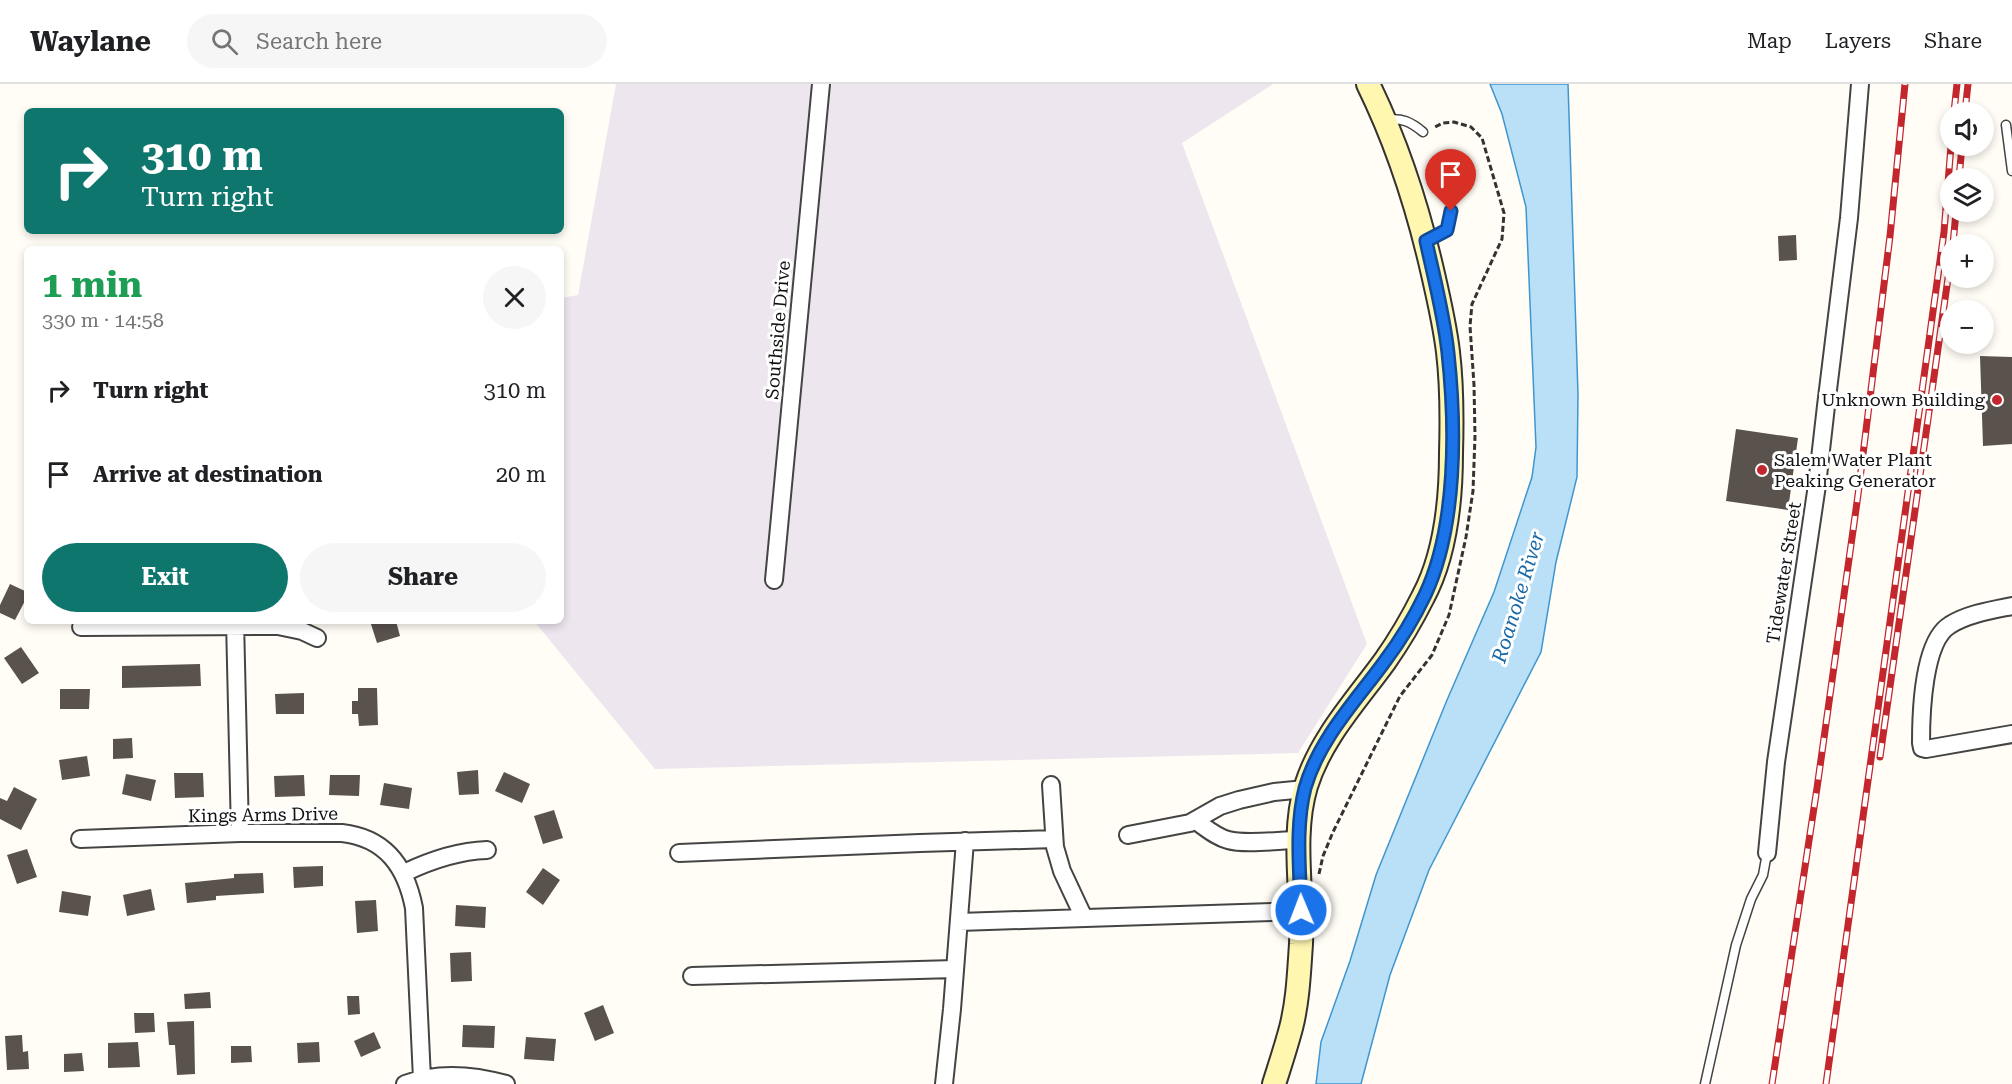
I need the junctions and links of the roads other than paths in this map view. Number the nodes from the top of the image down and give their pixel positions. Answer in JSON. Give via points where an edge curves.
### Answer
{"nodes":[{"id":1,"x":821,"y":84,"type":"edge"},
{"id":2,"x":1368,"y":84,"type":"edge"},
{"id":3,"x":1860,"y":84,"type":"edge"},
{"id":4,"x":1385,"y":120,"type":"junction"},
{"id":5,"x":2006,"y":125,"type":"dead end"},
{"id":6,"x":1423,"y":132,"type":"dead end"},
{"id":7,"x":2012,"y":171,"type":"edge"},
{"id":8,"x":1451,"y":211,"type":"dead end"},
{"id":9,"x":1426,"y":241,"type":"junction"},
{"id":10,"x":774,"y":580,"type":"dead end"},
{"id":11,"x":2012,"y":606,"type":"edge"},
{"id":12,"x":196,"y":624,"type":"edge"},
{"id":13,"x":235,"y":624,"type":"edge"},
{"id":14,"x":248,"y":624,"type":"edge"},
{"id":15,"x":81,"y":627,"type":"dead end"},
{"id":16,"x":317,"y":638,"type":"dead end"},
{"id":17,"x":2012,"y":734,"type":"edge"},
{"id":18,"x":1051,"y":785,"type":"dead end"},
{"id":19,"x":1305,"y":789,"type":"junction"},
{"id":20,"x":1196,"y":821,"type":"junction"},
{"id":21,"x":240,"y":833,"type":"junction"},
{"id":22,"x":1128,"y":835,"type":"dead end"},
{"id":23,"x":80,"y":839,"type":"dead end"},
{"id":24,"x":1054,"y":839,"type":"junction"},
{"id":25,"x":1299,"y":840,"type":"junction"},
{"id":26,"x":965,"y":841,"type":"junction"},
{"id":27,"x":487,"y":850,"type":"dead end"},
{"id":28,"x":679,"y":853,"type":"dead end"},
{"id":29,"x":1767,"y":853,"type":"joint"},
{"id":30,"x":404,"y":873,"type":"junction"},
{"id":31,"x":1301,"y":910,"type":"junction"},
{"id":32,"x":1084,"y":918,"type":"junction"},
{"id":33,"x":959,"y":922,"type":"junction"},
{"id":34,"x":955,"y":969,"type":"junction"},
{"id":35,"x":692,"y":976,"type":"dead end"},
{"id":36,"x":422,"y":1079,"type":"junction"},
{"id":37,"x":405,"y":1084,"type":"edge"},
{"id":38,"x":506,"y":1084,"type":"edge"},
{"id":39,"x":944,"y":1084,"type":"edge"},
{"id":40,"x":1274,"y":1084,"type":"edge"},
{"id":41,"x":1705,"y":1084,"type":"edge"}],
"edges":[{"from":1,"to":10,"type":"street","name":"Southside Drive"},
{"from":2,"to":4,"type":"street"},
{"from":3,"to":29,"type":"street","name":"Tidewater Street","via":[[1827,406],[1777,751]]},
{"from":4,"to":6,"type":"lane","via":[[1397,118]]},
{"from":4,"to":9,"type":"street","via":[[1407,175]]},
{"from":5,"to":7,"type":"lane"},
{"from":8,"to":9,"type":"lane","via":[[1447,230]]},
{"from":9,"to":19,"type":"street","via":[[1442,312],[1450,384],[1451,472],[1442,543],[1425,594],[1407,628],[1322,748]]},
{"from":11,"to":17,"type":"street","via":[[1965,618],[1950,625],[1936,639],[1925,688],[1921,743],[1926,749]]},
{"from":12,"to":15,"type":"street"},
{"from":13,"to":21,"type":"street"},
{"from":14,"to":16,"type":"street","via":[[288,627]]},
{"from":18,"to":24,"type":"street"},
{"from":19,"to":20,"type":"street","via":[[1239,800]]},
{"from":19,"to":25,"type":"street"},
{"from":20,"to":22,"type":"street"},
{"from":20,"to":25,"type":"street","via":[[1211,833],[1237,842]]},
{"from":21,"to":23,"type":"street","name":"Kings Arms Drive"},
{"from":21,"to":30,"type":"street","name":"Kings Arms Drive","via":[[354,834],[382,848]]},
{"from":24,"to":26,"type":"street"},
{"from":24,"to":32,"type":"street","via":[[1062,871]]},
{"from":25,"to":31,"type":"street"},
{"from":26,"to":28,"type":"street"},
{"from":26,"to":33,"type":"street"},
{"from":27,"to":30,"type":"street","via":[[447,855]]},
{"from":29,"to":41,"type":"lane","via":[[1763,875],[1736,945]]},
{"from":30,"to":36,"type":"street","name":"Kings Arms Drive","via":[[414,908]]},
{"from":31,"to":32,"type":"street"},
{"from":31,"to":40,"type":"street","via":[[1296,999]]},
{"from":32,"to":33,"type":"street"},
{"from":33,"to":34,"type":"street"},
{"from":34,"to":35,"type":"street"},
{"from":34,"to":39,"type":"street"},
{"from":36,"to":37,"type":"street"},
{"from":36,"to":38,"type":"street","via":[[464,1076]]}]}
